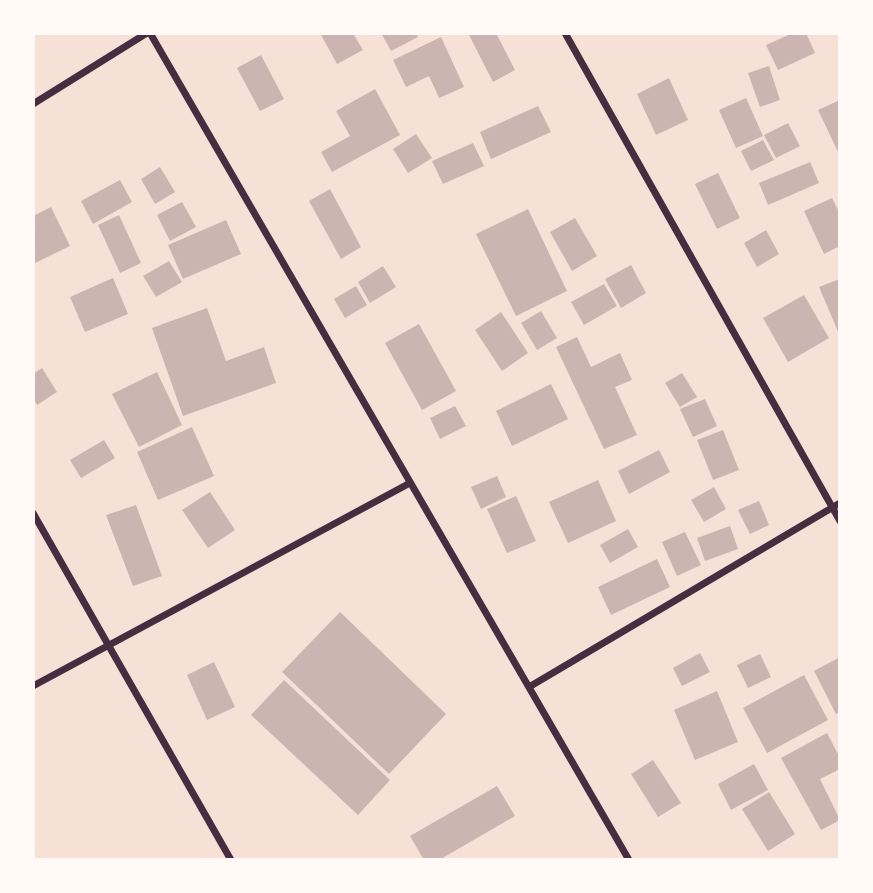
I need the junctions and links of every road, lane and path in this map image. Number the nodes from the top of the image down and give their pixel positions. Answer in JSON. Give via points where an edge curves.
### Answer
{"nodes":[{"id":1,"x":148,"y":33,"type":"edge"},
{"id":2,"x":565,"y":33,"type":"edge"},
{"id":3,"x":34,"y":102,"type":"edge"},
{"id":4,"x":410,"y":483,"type":"junction"},
{"id":5,"x":836,"y":506,"type":"edge"},
{"id":6,"x":33,"y":513,"type":"edge"},
{"id":7,"x":840,"y":521,"type":"edge"},
{"id":8,"x":109,"y":645,"type":"junction"},
{"id":9,"x":33,"y":686,"type":"edge"},
{"id":10,"x":529,"y":687,"type":"junction"},
{"id":11,"x":231,"y":860,"type":"edge"},
{"id":12,"x":629,"y":860,"type":"edge"}],
"edges":[{"from":1,"to":3,"type":"street"},
{"from":1,"to":4,"type":"street"},
{"from":2,"to":5,"type":"street"},
{"from":4,"to":8,"type":"street"},
{"from":4,"to":10,"type":"street"},
{"from":5,"to":7,"type":"street"},
{"from":5,"to":10,"type":"street"},
{"from":6,"to":8,"type":"street"},
{"from":8,"to":9,"type":"street"},
{"from":8,"to":11,"type":"street"},
{"from":10,"to":12,"type":"street"}]}
